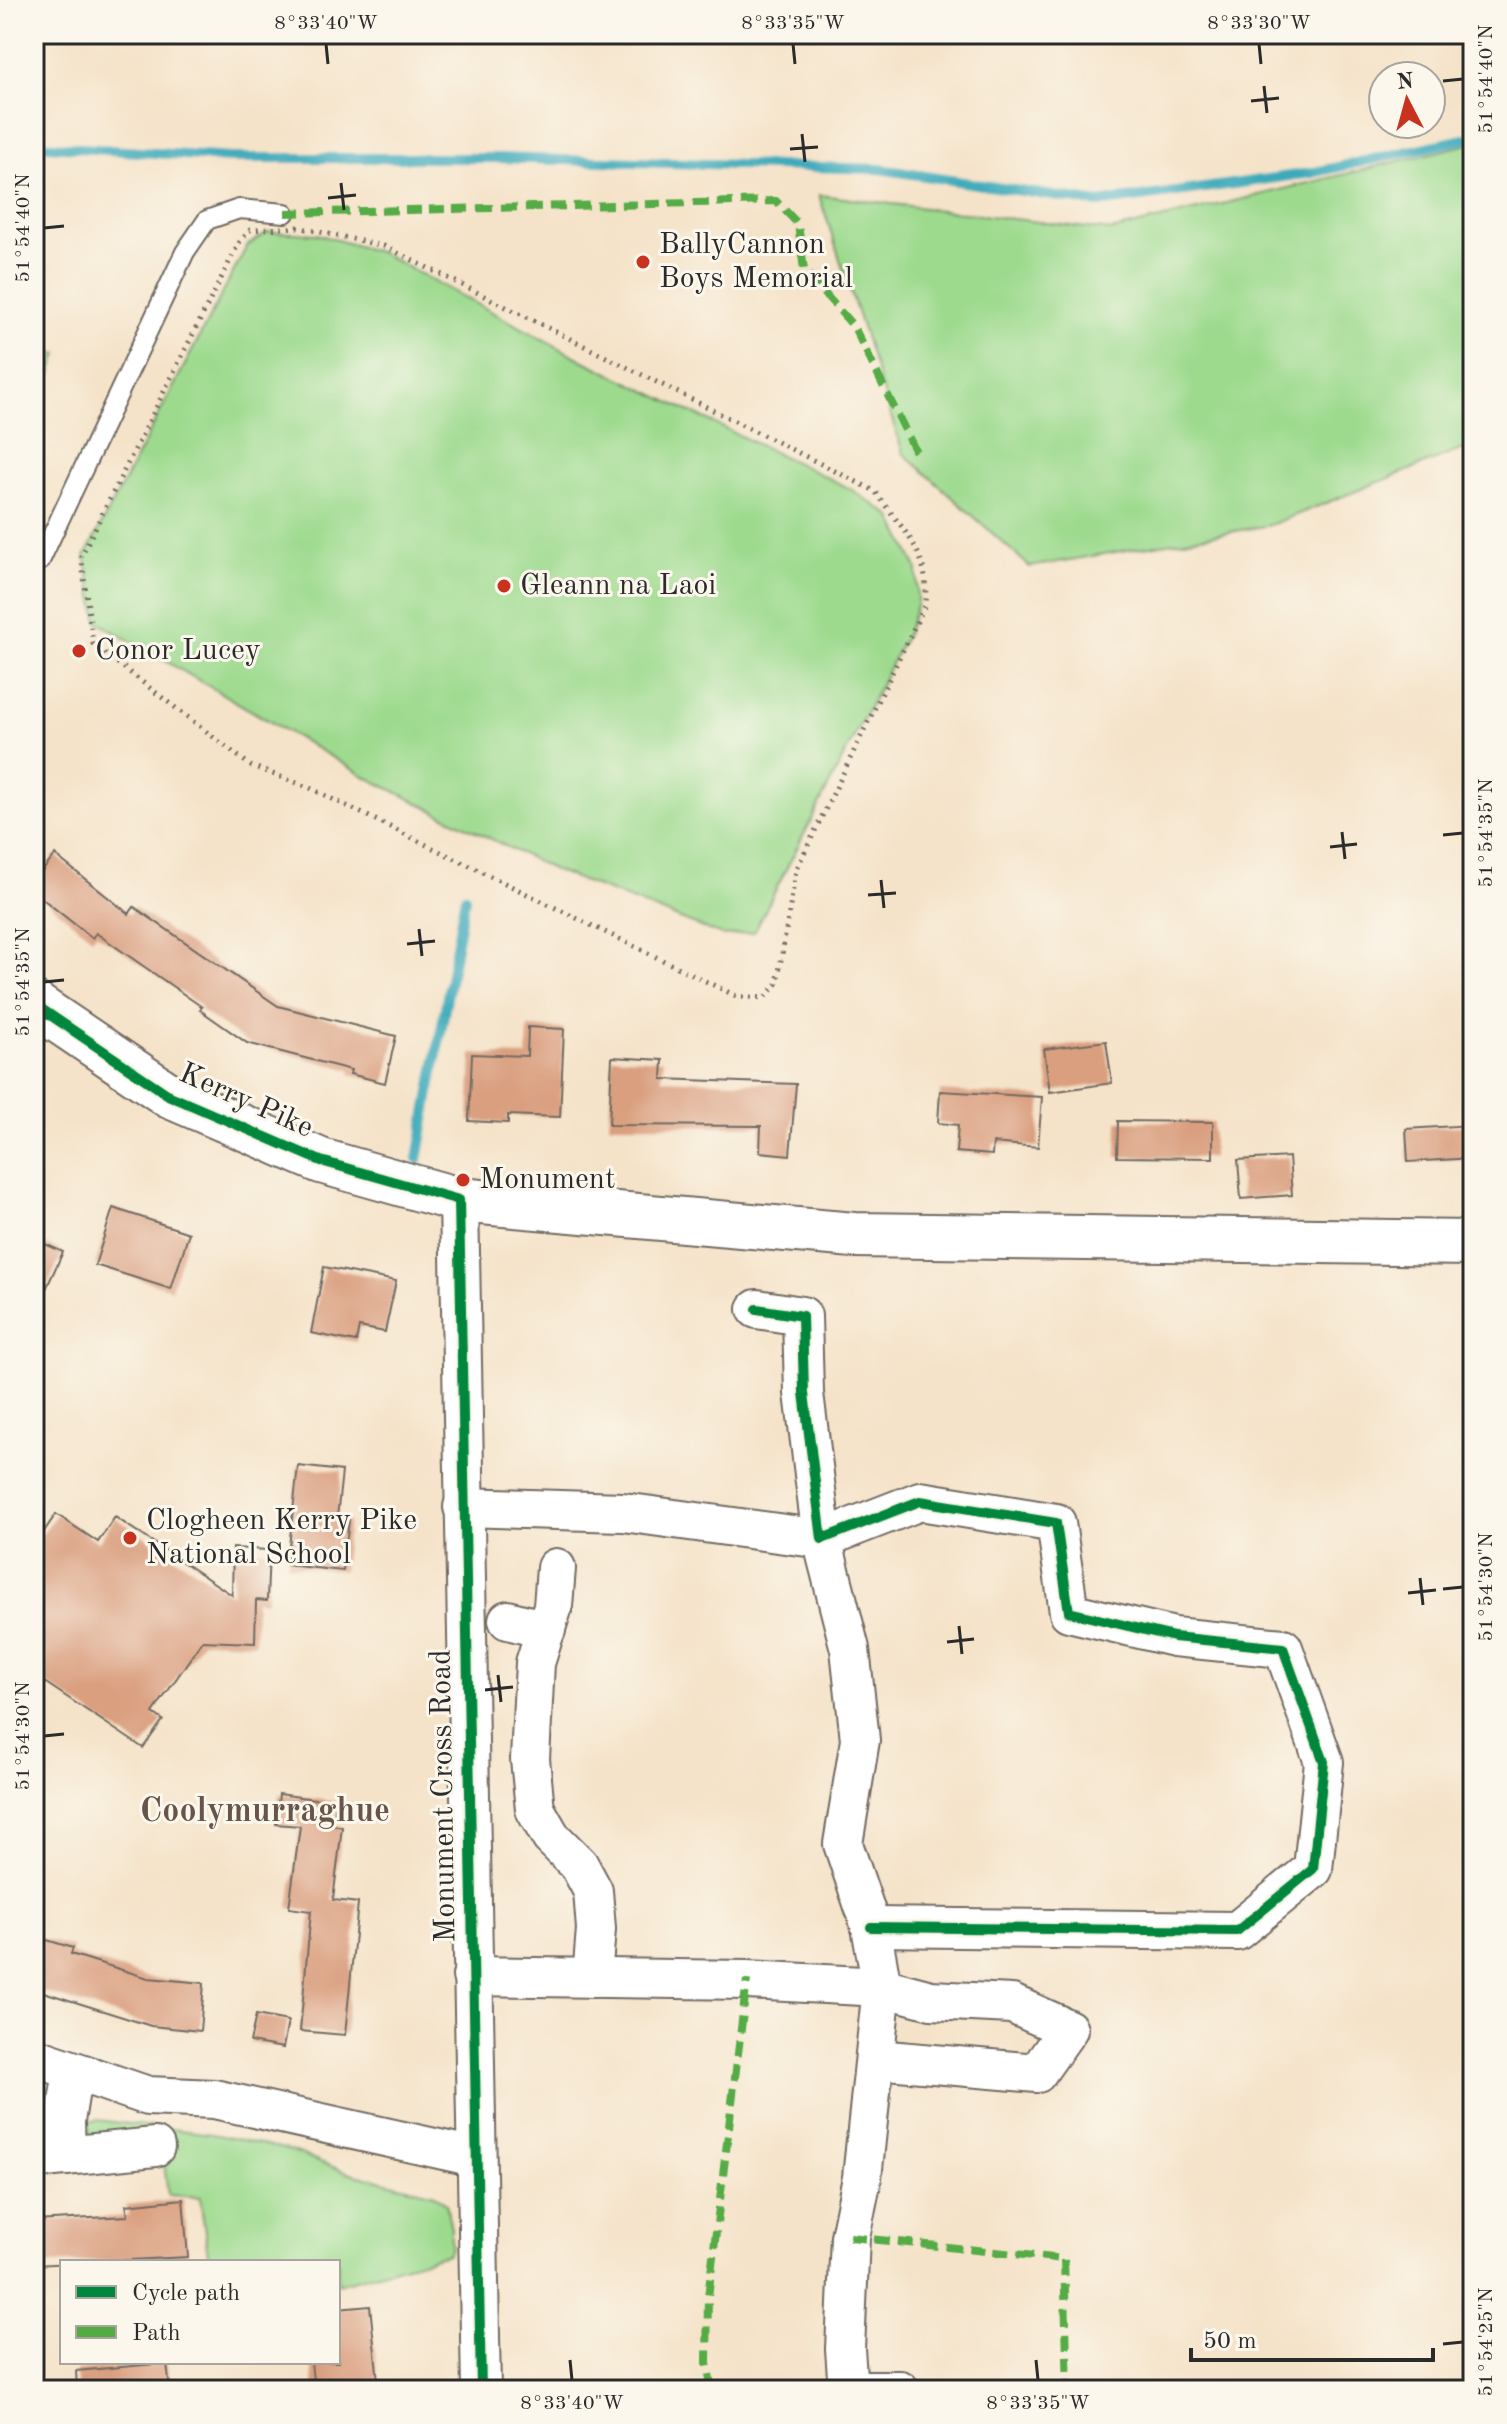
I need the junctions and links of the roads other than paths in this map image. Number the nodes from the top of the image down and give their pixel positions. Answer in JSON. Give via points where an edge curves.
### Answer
{"nodes":[{"id":1,"x":285,"y":213,"type":"dead end"},
{"id":2,"x":40,"y":561,"type":"dead end"},
{"id":3,"x":34,"y":1004,"type":"edge"},
{"id":4,"x":459,"y":1200,"type":"junction"},
{"id":5,"x":1473,"y":1243,"type":"edge"},
{"id":6,"x":757,"y":1309,"type":"dead end"},
{"id":7,"x":463,"y":1507,"type":"junction"},
{"id":8,"x":822,"y":1539,"type":"junction"},
{"id":9,"x":556,"y":1568,"type":"dead end"},
{"id":10,"x":508,"y":1620,"type":"dead end"},
{"id":11,"x":546,"y":1630,"type":"junction"},
{"id":12,"x":871,"y":1927,"type":"junction"},
{"id":13,"x":472,"y":1976,"type":"junction"},
{"id":14,"x":592,"y":1978,"type":"junction"},
{"id":15,"x":882,"y":1987,"type":"junction"},
{"id":16,"x":34,"y":2057,"type":"edge"},
{"id":17,"x":876,"y":2059,"type":"junction"},
{"id":18,"x":73,"y":2071,"type":"junction"},
{"id":19,"x":155,"y":2147,"type":"dead end"},
{"id":20,"x":50,"y":2157,"type":"edge"},
{"id":21,"x":475,"y":2157,"type":"junction"},
{"id":22,"x":481,"y":2390,"type":"edge"},
{"id":23,"x":848,"y":2390,"type":"edge"},
{"id":24,"x":900,"y":2390,"type":"edge"}],
"edges":[{"from":1,"to":2,"type":"lane","via":[[239,209],[207,220],[185,252]]},
{"from":3,"to":4,"type":"street","name":"Kerry Pike","via":[[170,1096],[321,1161]]},
{"from":4,"to":5,"type":"street","name":"Kerry Pike","via":[[854,1235]]},
{"from":4,"to":7,"type":"street","name":"Monument Cross Road"},
{"from":6,"to":8,"type":"street","via":[[802,1316],[804,1393]]},
{"from":7,"to":8,"type":"street","via":[[623,1512]]},
{"from":7,"to":13,"type":"street","name":"Monument Cross Road"},
{"from":8,"to":12,"type":"street","via":[[850,1649],[860,1740],[843,1844]]},
{"from":8,"to":12,"type":"street","via":[[920,1501],[1056,1523],[1069,1612],[1174,1637],[1283,1648],[1324,1762],[1313,1869],[1237,1931]]},
{"from":9,"to":11,"type":"street"},
{"from":10,"to":11,"type":"street"},
{"from":11,"to":14,"type":"street","via":[[535,1663],[531,1710],[535,1809],[593,1891]]},
{"from":12,"to":15,"type":"street"},
{"from":13,"to":14,"type":"street"},
{"from":13,"to":21,"type":"street","name":"Monument Cross Road"},
{"from":14,"to":15,"type":"street"},
{"from":15,"to":17,"type":"street"},
{"from":15,"to":17,"type":"street","via":[[931,2000],[1012,2004],[1068,2029],[1037,2073]]},
{"from":16,"to":18,"type":"street"},
{"from":17,"to":23,"type":"street","via":[[850,2237]]},
{"from":18,"to":20,"type":"street","via":[[65,2121]]},
{"from":18,"to":21,"type":"street","via":[[148,2096],[214,2099]]},
{"from":19,"to":20,"type":"street"},
{"from":21,"to":22,"type":"street","name":"Monument Cross Road"},
{"from":23,"to":24,"type":"street"}]}
